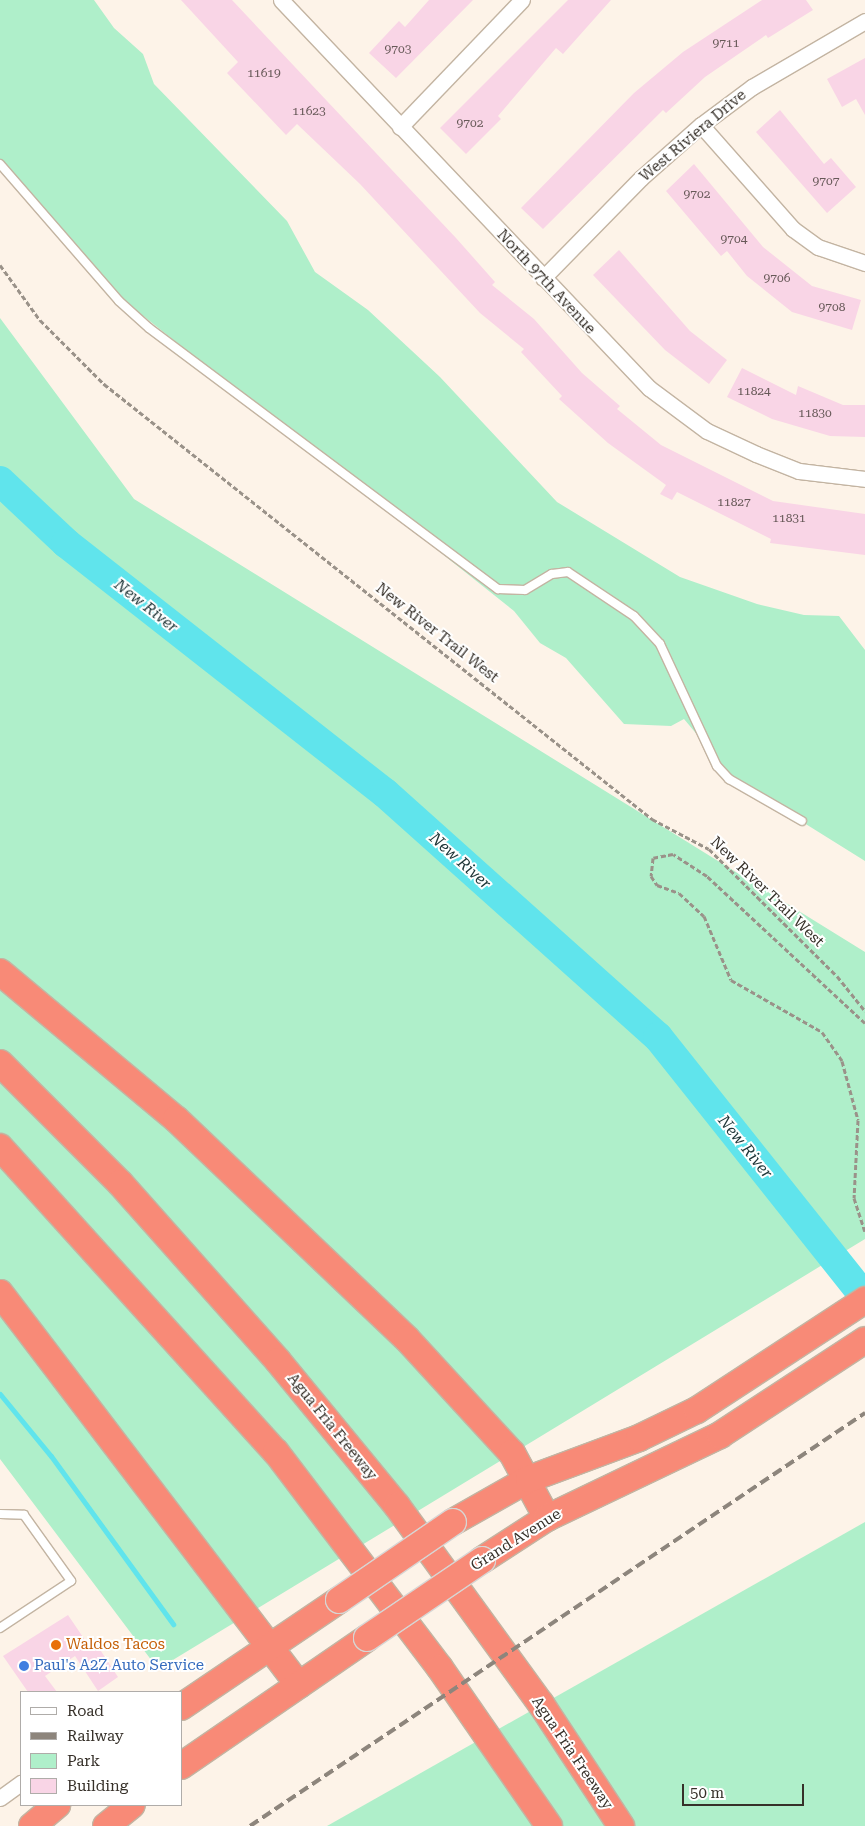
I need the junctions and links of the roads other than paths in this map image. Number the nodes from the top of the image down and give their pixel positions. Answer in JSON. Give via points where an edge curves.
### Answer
{"nodes":[{"id":1,"x":281,"y":0,"type":"edge"},
{"id":2,"x":522,"y":0,"type":"edge"},
{"id":3,"x":865,"y":21,"type":"edge"},
{"id":4,"x":702,"y":125,"type":"junction"},
{"id":5,"x":400,"y":127,"type":"junction"},
{"id":6,"x":0,"y":164,"type":"edge"},
{"id":7,"x":865,"y":263,"type":"edge"},
{"id":8,"x":543,"y":278,"type":"junction"},
{"id":9,"x":865,"y":480,"type":"edge"},
{"id":10,"x":802,"y":821,"type":"dead end"},
{"id":11,"x":0,"y":972,"type":"edge"},
{"id":12,"x":0,"y":1063,"type":"edge"},
{"id":13,"x":0,"y":1148,"type":"edge"},
{"id":14,"x":0,"y":1293,"type":"edge"},
{"id":15,"x":865,"y":1300,"type":"edge"},
{"id":16,"x":865,"y":1340,"type":"edge"},
{"id":17,"x":529,"y":1479,"type":"junction"},
{"id":18,"x":0,"y":1514,"type":"edge"},
{"id":19,"x":547,"y":1518,"type":"junction"},
{"id":20,"x":0,"y":1628,"type":"edge"},
{"id":21,"x":271,"y":1647,"type":"junction"},
{"id":22,"x":299,"y":1685,"type":"junction"},
{"id":23,"x":182,"y":1706,"type":"edge"},
{"id":24,"x":182,"y":1765,"type":"edge"},
{"id":25,"x":20,"y":1784,"type":"edge"},
{"id":26,"x":0,"y":1798,"type":"edge"},
{"id":27,"x":56,"y":1806,"type":"edge"},
{"id":28,"x":131,"y":1806,"type":"edge"},
{"id":29,"x":32,"y":1826,"type":"edge"},
{"id":30,"x":106,"y":1826,"type":"edge"},
{"id":31,"x":549,"y":1826,"type":"edge"},
{"id":32,"x":621,"y":1826,"type":"edge"}],
"edges":[{"from":1,"to":5,"type":"street","name":"North 97th Avenue"},
{"from":2,"to":5,"type":"street"},
{"from":3,"to":4,"type":"street","name":"West Riviera Drive","via":[[752,87]]},
{"from":4,"to":7,"type":"street","via":[[793,229],[818,248]]},
{"from":4,"to":8,"type":"street","name":"West Riviera Drive","via":[[641,178]]},
{"from":5,"to":8,"type":"street","name":"North 97th Avenue"},
{"from":6,"to":10,"type":"lane","via":[[119,301],[149,328],[498,589],[525,590],[552,574],[568,572],[634,616],[660,644],[717,766],[730,779]]},
{"from":8,"to":9,"type":"street","name":"North 97th Avenue","via":[[648,388],[707,431],[799,470]]},
{"from":11,"to":17,"type":"highway","via":[[176,1119],[307,1241],[480,1417]]},
{"from":12,"to":32,"type":"highway","name":"Agua Fria Freeway","via":[[126,1190],[278,1362],[397,1506],[541,1704]]},
{"from":13,"to":31,"type":"highway","via":[[276,1452],[440,1668]]},
{"from":14,"to":21,"type":"highway"},
{"from":15,"to":17,"type":"highway","via":[[770,1365],[666,1426]]},
{"from":16,"to":19,"type":"highway","name":"Grand Avenue","via":[[720,1435]]},
{"from":17,"to":19,"type":"highway"},
{"from":17,"to":21,"type":"highway","bridge":true,"via":[[453,1522]]},
{"from":18,"to":20,"type":"lane","via":[[24,1515],[72,1580]]},
{"from":19,"to":22,"type":"highway","name":"Grand Avenue","bridge":true},
{"from":21,"to":22,"type":"highway"},
{"from":21,"to":23,"type":"highway"},
{"from":22,"to":24,"type":"highway","name":"Grand Avenue"},
{"from":25,"to":26,"type":"street"},
{"from":27,"to":29,"type":"highway"},
{"from":28,"to":30,"type":"highway"}]}
